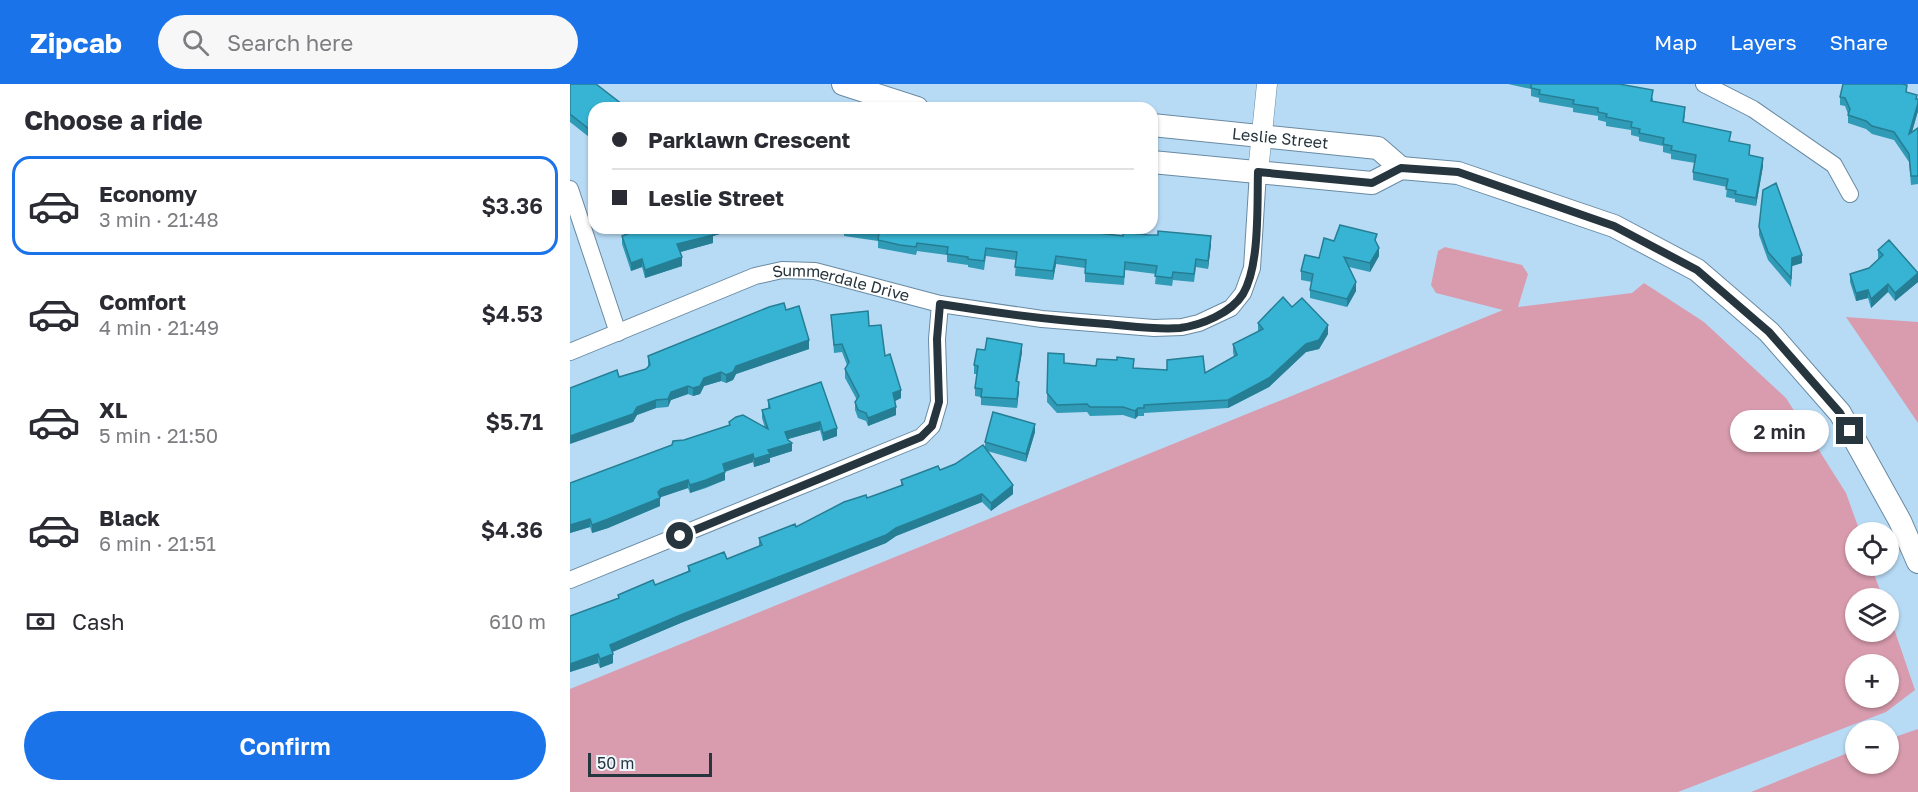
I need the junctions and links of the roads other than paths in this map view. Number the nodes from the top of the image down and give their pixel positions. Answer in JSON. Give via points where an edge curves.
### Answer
{"nodes":[{"id":1,"x":843,"y":84,"type":"edge"},
{"id":2,"x":1267,"y":84,"type":"edge"},
{"id":3,"x":1704,"y":84,"type":"edge"},
{"id":4,"x":898,"y":102,"type":"edge"},
{"id":5,"x":1158,"y":125,"type":"edge"},
{"id":6,"x":1262,"y":134,"type":"junction"},
{"id":7,"x":1158,"y":163,"type":"edge"},
{"id":8,"x":1401,"y":168,"type":"junction"},
{"id":9,"x":1258,"y":172,"type":"junction"},
{"id":10,"x":570,"y":189,"type":"edge"},
{"id":11,"x":1850,"y":194,"type":"dead end"},
{"id":12,"x":940,"y":304,"type":"junction"},
{"id":13,"x":618,"y":333,"type":"junction"},
{"id":14,"x":570,"y":352,"type":"edge"},
{"id":15,"x":1918,"y":562,"type":"edge"},
{"id":16,"x":570,"y":580,"type":"edge"}],
"edges":[{"from":1,"to":4,"type":"main road"},
{"from":2,"to":6,"type":"street"},
{"from":3,"to":11,"type":"street","via":[[1753,109],[1834,165]]},
{"from":5,"to":6,"type":"main road","name":"Leslie Street"},
{"from":6,"to":8,"type":"main road","name":"Leslie Street","via":[[1378,148]]},
{"from":6,"to":9,"type":"street"},
{"from":7,"to":9,"type":"main road"},
{"from":8,"to":9,"type":"main road","via":[[1372,183]]},
{"from":8,"to":15,"type":"main road","via":[[1458,172],[1614,226],[1697,270],[1769,332],[1840,413],[1900,521]]},
{"from":9,"to":12,"type":"street","name":"Summerdale Drive","via":[[1252,268],[1243,293],[1231,308],[1199,323],[1154,328],[1042,319]]},
{"from":10,"to":13,"type":"street"},
{"from":12,"to":13,"type":"street","name":"Summerdale Drive","via":[[815,271],[782,270],[755,276]]},
{"from":12,"to":16,"type":"street","via":[[939,402],[932,426],[921,437]]},
{"from":13,"to":14,"type":"street","name":"Summerdale Drive"}]}
